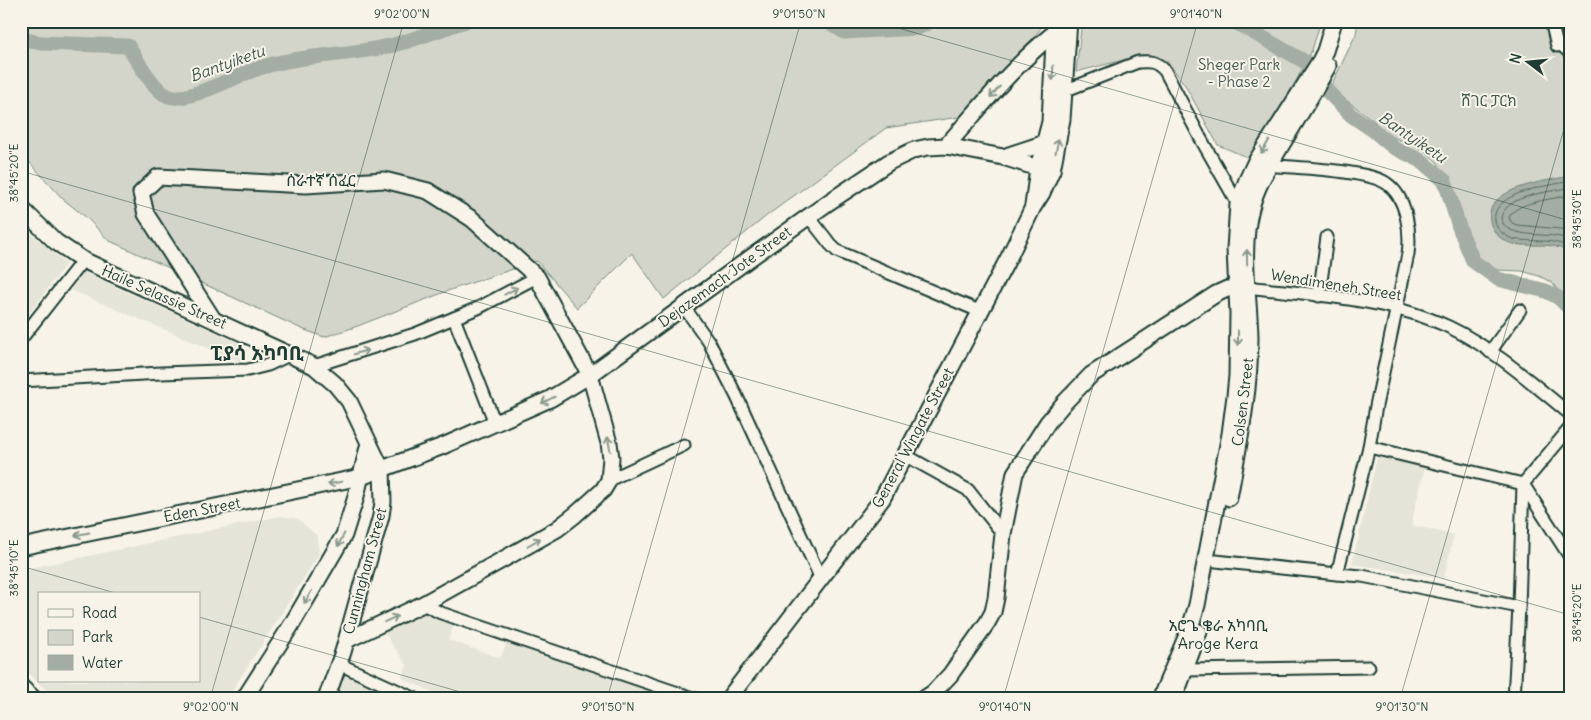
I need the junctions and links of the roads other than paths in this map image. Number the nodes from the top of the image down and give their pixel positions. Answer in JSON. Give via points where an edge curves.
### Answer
{"nodes":[{"id":1,"x":1334,"y":21,"type":"edge"},
{"id":2,"x":1344,"y":21,"type":"edge"},
{"id":3,"x":1551,"y":21,"type":"edge"},
{"id":4,"x":1060,"y":25,"type":"edge"},
{"id":5,"x":1570,"y":53,"type":"edge"},
{"id":6,"x":1324,"y":64,"type":"junction"},
{"id":7,"x":1064,"y":91,"type":"junction"},
{"id":8,"x":1297,"y":109,"type":"junction"},
{"id":9,"x":1045,"y":143,"type":"junction"},
{"id":10,"x":946,"y":146,"type":"junction"},
{"id":11,"x":1003,"y":157,"type":"junction"},
{"id":12,"x":1268,"y":166,"type":"junction"},
{"id":13,"x":1045,"y":169,"type":"junction"},
{"id":14,"x":1238,"y":204,"type":"junction"},
{"id":15,"x":21,"y":208,"type":"edge"},
{"id":16,"x":809,"y":217,"type":"junction"},
{"id":17,"x":1327,"y":237,"type":"dead end"},
{"id":18,"x":84,"y":260,"type":"junction"},
{"id":19,"x":537,"y":277,"type":"junction"},
{"id":20,"x":1242,"y":287,"type":"junction"},
{"id":21,"x":1319,"y":296,"type":"junction"},
{"id":22,"x":684,"y":307,"type":"junction"},
{"id":23,"x":1397,"y":308,"type":"junction"},
{"id":24,"x":1520,"y":310,"type":"dead end"},
{"id":25,"x":979,"y":311,"type":"junction"},
{"id":26,"x":454,"y":318,"type":"junction"},
{"id":27,"x":214,"y":320,"type":"junction"},
{"id":28,"x":21,"y":339,"type":"edge"},
{"id":29,"x":1490,"y":352,"type":"junction"},
{"id":30,"x":289,"y":355,"type":"junction"},
{"id":31,"x":314,"y":366,"type":"junction"},
{"id":32,"x":590,"y":374,"type":"junction"},
{"id":33,"x":21,"y":381,"type":"edge"},
{"id":34,"x":1570,"y":414,"type":"edge"},
{"id":35,"x":495,"y":423,"type":"junction"},
{"id":36,"x":1570,"y":428,"type":"edge"},
{"id":37,"x":369,"y":443,"type":"junction"},
{"id":38,"x":684,"y":445,"type":"dead end"},
{"id":39,"x":1369,"y":447,"type":"junction"},
{"id":40,"x":906,"y":455,"type":"junction"},
{"id":41,"x":382,"y":470,"type":"junction"},
{"id":42,"x":360,"y":477,"type":"junction"},
{"id":43,"x":609,"y":480,"type":"junction"},
{"id":44,"x":1523,"y":484,"type":"junction"},
{"id":45,"x":1003,"y":534,"type":"junction"},
{"id":46,"x":21,"y":547,"type":"edge"},
{"id":47,"x":1570,"y":557,"type":"edge"},
{"id":48,"x":1216,"y":561,"type":"junction"},
{"id":49,"x":1337,"y":574,"type":"junction"},
{"id":50,"x":821,"y":579,"type":"junction"},
{"id":51,"x":423,"y":604,"type":"junction"},
{"id":52,"x":1201,"y":606,"type":"junction"},
{"id":53,"x":1519,"y":607,"type":"junction"},
{"id":54,"x":346,"y":640,"type":"junction"},
{"id":55,"x":339,"y":664,"type":"junction"},
{"id":56,"x":1369,"y":667,"type":"dead end"},
{"id":57,"x":1185,"y":670,"type":"junction"},
{"id":58,"x":21,"y":687,"type":"edge"},
{"id":59,"x":1167,"y":697,"type":"edge"},
{"id":60,"x":34,"y":699,"type":"edge"},
{"id":61,"x":244,"y":699,"type":"edge"},
{"id":62,"x":326,"y":699,"type":"edge"},
{"id":63,"x":416,"y":699,"type":"edge"},
{"id":64,"x":696,"y":699,"type":"edge"},
{"id":65,"x":728,"y":699,"type":"edge"},
{"id":66,"x":924,"y":699,"type":"edge"},
{"id":67,"x":1514,"y":699,"type":"edge"}],
"edges":[{"from":1,"to":6,"type":"main road"},
{"from":2,"to":6,"type":"main road","via":[[1338,46]]},
{"from":3,"to":5,"type":"street","via":[[1557,46],[1561,45]]},
{"from":4,"to":7,"type":"main road","name":"General Wingate Street"},
{"from":4,"to":9,"type":"main road","name":"General Wingate Street","one_way":true},
{"from":4,"to":10,"type":"main road","one_way":true,"via":[[1018,65]]},
{"from":6,"to":8,"type":"main road"},
{"from":13,"to":7,"type":"main road","name":"General Wingate Street","one_way":true,"via":[[1062,119]]},
{"from":7,"to":14,"type":"street","via":[[1138,62],[1159,64]]},
{"from":8,"to":12,"type":"main road","name":"Colsen Street"},
{"from":8,"to":14,"type":"main road","one_way":true,"via":[[1255,163]]},
{"from":9,"to":11,"type":"main road"},
{"from":9,"to":13,"type":"main road","name":"General Wingate Street"},
{"from":10,"to":11,"type":"main road","name":"Dejazemach Jote Street"},
{"from":10,"to":16,"type":"main road","name":"Dejazemach Jote Street","via":[[914,150],[889,162]]},
{"from":11,"to":13,"type":"main road","name":"Dejazemach Jote Street"},
{"from":20,"to":12,"type":"main road","name":"Colsen Street","one_way":true,"via":[[1250,210]]},
{"from":12,"to":23,"type":"street","via":[[1357,174],[1378,178],[1388,184],[1403,207],[1410,241]]},
{"from":13,"to":25,"type":"main road","name":"General Wingate Street","via":[[1042,193]]},
{"from":14,"to":20,"type":"main road","via":[[1235,249]]},
{"from":15,"to":18,"type":"main road","name":"Haile Selassie Street","via":[[56,242]]},
{"from":16,"to":22,"type":"main road","name":"Dejazemach Jote Street"},
{"from":16,"to":25,"type":"street","via":[[838,251]]},
{"from":17,"to":21,"type":"street"},
{"from":18,"to":27,"type":"main road","name":"Haile Selassie Street"},
{"from":18,"to":28,"type":"street"},
{"from":26,"to":19,"type":"street","one_way":true},
{"from":19,"to":27,"type":"main road","via":[[472,219],[428,191],[384,180],[306,185],[158,177],[141,193],[146,214]]},
{"from":19,"to":32,"type":"main road"},
{"from":20,"to":21,"type":"street","name":"Wendimeneh Street"},
{"from":20,"to":45,"type":"main road","via":[[1216,294],[1091,375],[1035,440],[1015,473]]},
{"from":20,"to":48,"type":"main road","name":"Colsen Street","via":[[1250,337],[1248,378],[1243,424]]},
{"from":20,"to":52,"type":"main road","one_way":true,"via":[[1233,418]]},
{"from":21,"to":23,"type":"street","name":"Wendimeneh Street"},
{"from":22,"to":32,"type":"main road","name":"Dejazemach Jote Street"},
{"from":22,"to":50,"type":"street","via":[[709,342],[737,397]]},
{"from":23,"to":29,"type":"street","name":"Wendimeneh Street","via":[[1448,327]]},
{"from":23,"to":39,"type":"street"},
{"from":24,"to":29,"type":"street"},
{"from":25,"to":40,"type":"main road","name":"General Wingate Street"},
{"from":31,"to":26,"type":"street","one_way":true},
{"from":26,"to":35,"type":"street"},
{"from":27,"to":30,"type":"main road","name":"Haile Selassie Street"},
{"from":29,"to":34,"type":"street","name":"Wendimeneh Street"},
{"from":30,"to":31,"type":"main road","name":"Haile Selassie Street"},
{"from":30,"to":33,"type":"street","via":[[248,370]]},
{"from":31,"to":37,"type":"main road","name":"Haile Selassie Street","via":[[349,401]]},
{"from":32,"to":35,"type":"main road","name":"Dejazemach Jote Street","one_way":true,"via":[[550,399]]},
{"from":43,"to":32,"type":"main road","one_way":true,"via":[[610,442]]},
{"from":35,"to":41,"type":"main road","name":"Dejazemach Jote Street"},
{"from":36,"to":44,"type":"street"},
{"from":37,"to":41,"type":"main road","name":"Cunningham Street"},
{"from":37,"to":42,"type":"main road"},
{"from":38,"to":43,"type":"street"},
{"from":39,"to":44,"type":"street"},
{"from":39,"to":49,"type":"street"},
{"from":40,"to":45,"type":"street","via":[[968,490]]},
{"from":40,"to":50,"type":"main road","name":"General Wingate Street","via":[[882,499]]},
{"from":41,"to":42,"type":"main road","name":"Eden Street"},
{"from":41,"to":54,"type":"main road","name":"Cunningham Street","via":[[382,511]]},
{"from":42,"to":46,"type":"main road","name":"Eden Street","one_way":true},
{"from":42,"to":61,"type":"main road","one_way":true,"via":[[344,535]]},
{"from":51,"to":43,"type":"main road","one_way":true,"via":[[557,528],[575,516],[603,490]]},
{"from":44,"to":47,"type":"street"},
{"from":44,"to":53,"type":"street"},
{"from":45,"to":66,"type":"main road","via":[[993,612],[950,675]]},
{"from":48,"to":49,"type":"street"},
{"from":48,"to":52,"type":"main road","name":"Colsen Street"},
{"from":49,"to":53,"type":"street"},
{"from":50,"to":65,"type":"main road","name":"General Wingate Street"},
{"from":54,"to":51,"type":"main road","one_way":true},
{"from":51,"to":64,"type":"street","via":[[441,613]]},
{"from":52,"to":57,"type":"main road","name":"Colsen Street"},
{"from":52,"to":59,"type":"main road","via":[[1190,628]]},
{"from":53,"to":67,"type":"street"},
{"from":54,"to":55,"type":"main road","name":"Cunningham Street"},
{"from":55,"to":62,"type":"main road","name":"Cunningham Street"},
{"from":55,"to":63,"type":"street"},
{"from":56,"to":57,"type":"street"},
{"from":57,"to":59,"type":"main road","name":"Colsen Street"},
{"from":58,"to":60,"type":"main road"}]}
